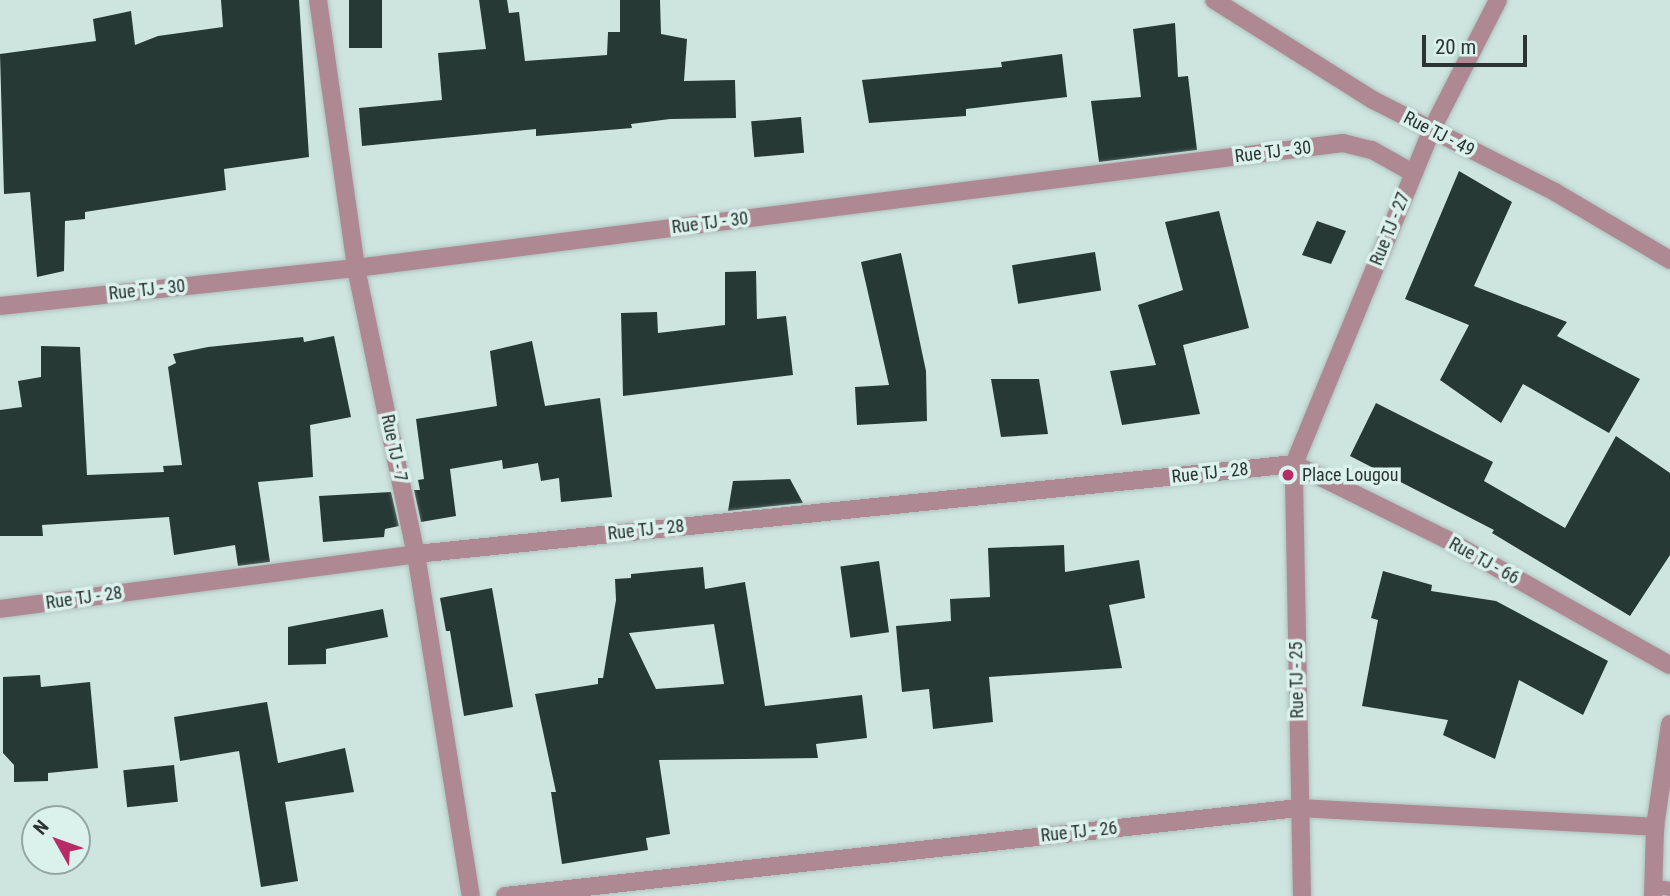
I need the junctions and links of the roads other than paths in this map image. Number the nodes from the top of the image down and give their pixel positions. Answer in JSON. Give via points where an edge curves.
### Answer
{"nodes":[{"id":1,"x":318,"y":0,"type":"edge"},
{"id":2,"x":1214,"y":0,"type":"edge"},
{"id":3,"x":1498,"y":0,"type":"edge"},
{"id":4,"x":1431,"y":131,"type":"junction"},
{"id":5,"x":1413,"y":173,"type":"junction"},
{"id":6,"x":1670,"y":260,"type":"edge"},
{"id":7,"x":356,"y":268,"type":"junction"},
{"id":8,"x":0,"y":306,"type":"edge"},
{"id":9,"x":1294,"y":464,"type":"junction"},
{"id":10,"x":416,"y":554,"type":"junction"},
{"id":11,"x":0,"y":609,"type":"edge"},
{"id":12,"x":1670,"y":665,"type":"edge"},
{"id":13,"x":1670,"y":724,"type":"edge"},
{"id":14,"x":1298,"y":808,"type":"junction"},
{"id":15,"x":1655,"y":827,"type":"junction"},
{"id":16,"x":1659,"y":890,"type":"edge"},
{"id":17,"x":471,"y":896,"type":"edge"},
{"id":18,"x":505,"y":896,"type":"edge"},
{"id":19,"x":1302,"y":896,"type":"edge"}],
"edges":[{"from":1,"to":7,"type":"street","name":"Rue TJ - 7"},
{"from":2,"to":4,"type":"street","name":"Rue TJ - 49"},
{"from":3,"to":4,"type":"street","name":"Rue TJ - 27"},
{"from":4,"to":5,"type":"street","name":"Rue TJ - 27"},
{"from":4,"to":6,"type":"street","name":"Rue TJ - 49","via":[[1555,192]]},
{"from":5,"to":7,"type":"street","name":"Rue TJ - 30","via":[[1358,144],[1343,143]]},
{"from":5,"to":9,"type":"street","name":"Rue TJ - 27"},
{"from":7,"to":8,"type":"street","name":"Rue TJ - 30"},
{"from":7,"to":10,"type":"street","name":"Rue TJ - 7"},
{"from":9,"to":10,"type":"street","name":"Rue TJ - 28"},
{"from":9,"to":12,"type":"street","name":"Rue TJ - 66","via":[[1446,539]]},
{"from":9,"to":14,"type":"street","name":"Rue TJ - 25"},
{"from":10,"to":11,"type":"street","name":"Rue TJ - 28"},
{"from":10,"to":17,"type":"street","name":"Rue TJ - 7"},
{"from":13,"to":15,"type":"street"},
{"from":14,"to":15,"type":"street","name":"Rue TJ - 26"},
{"from":14,"to":18,"type":"street","name":"Rue TJ - 26"},
{"from":14,"to":19,"type":"street","name":"Rue TJ - 25"},
{"from":15,"to":16,"type":"street"}]}
